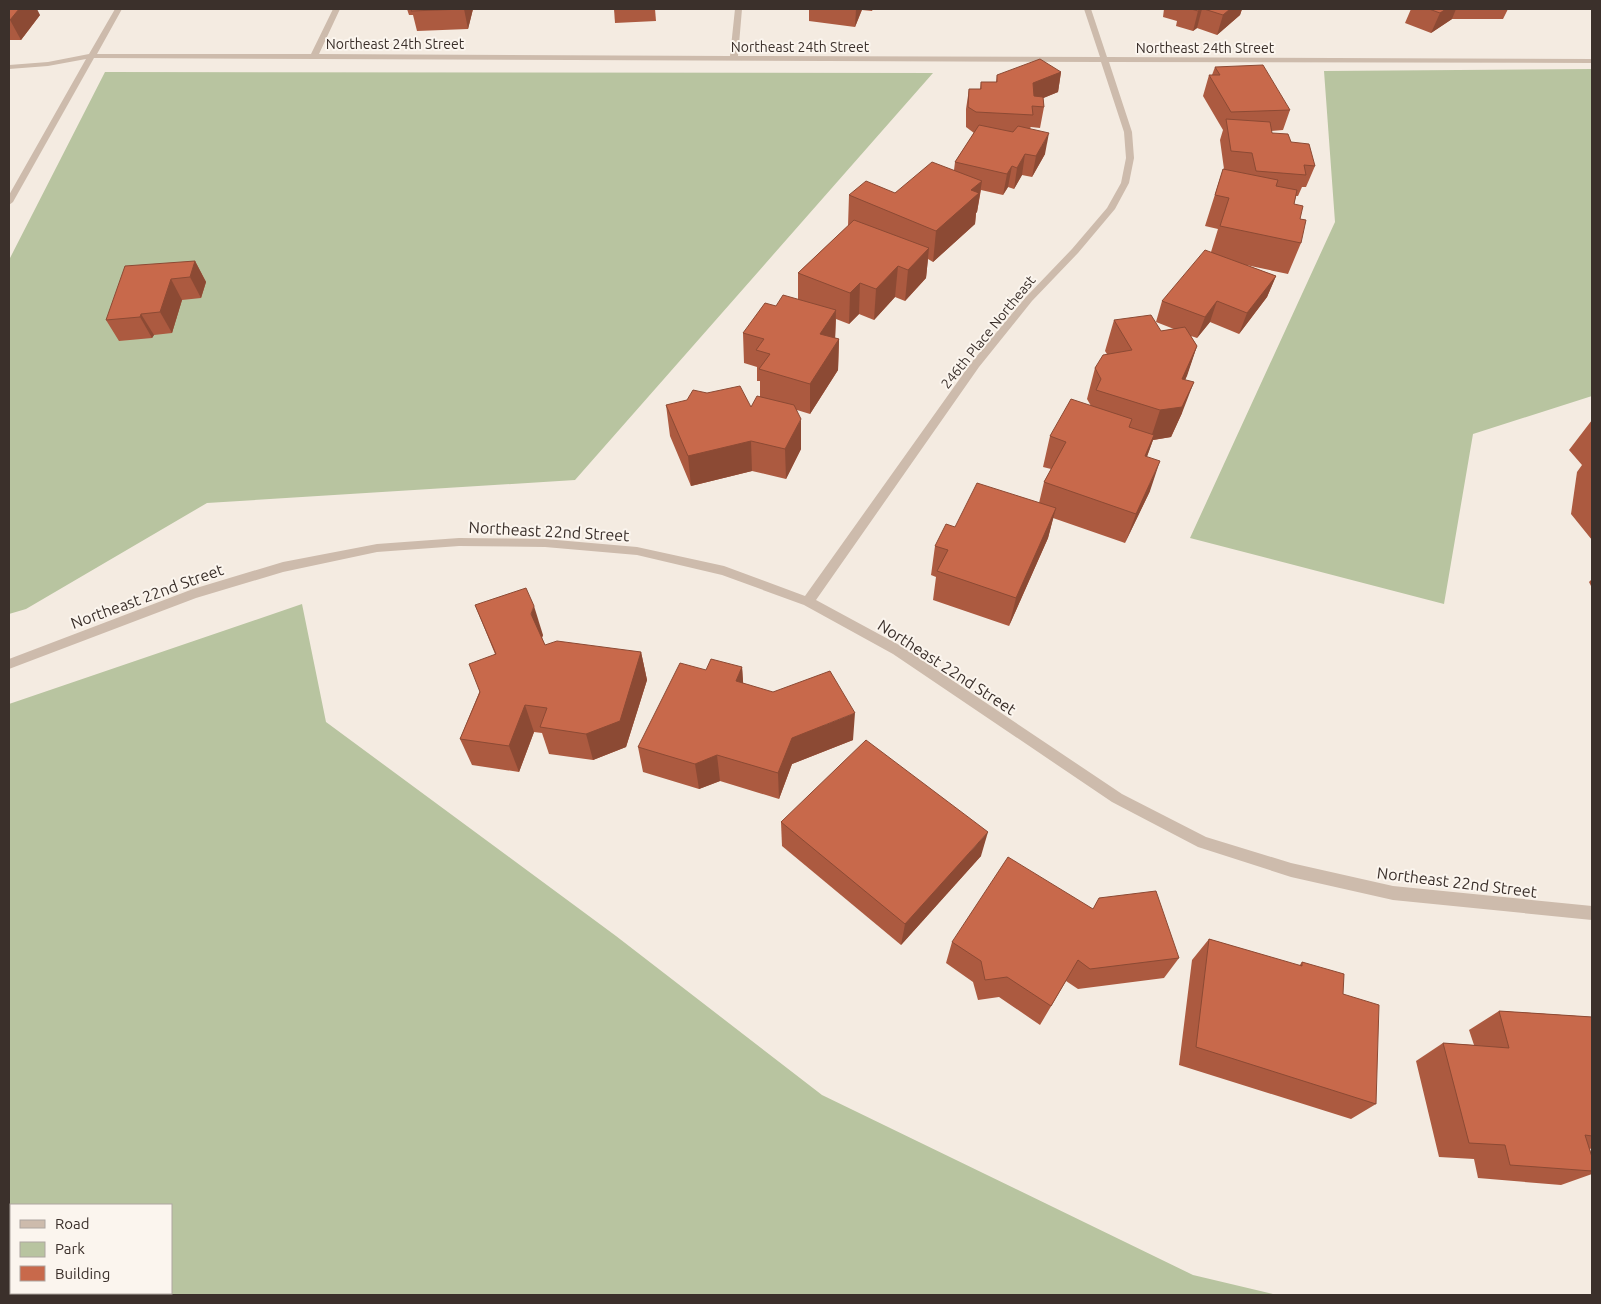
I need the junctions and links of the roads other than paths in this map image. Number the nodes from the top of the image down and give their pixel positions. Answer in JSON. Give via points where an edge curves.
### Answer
{"nodes":[{"id":1,"x":118,"y":9,"type":"edge"},
{"id":2,"x":337,"y":9,"type":"edge"},
{"id":3,"x":739,"y":9,"type":"edge"},
{"id":4,"x":1088,"y":9,"type":"edge"},
{"id":5,"x":91,"y":56,"type":"junction"},
{"id":6,"x":314,"y":56,"type":"junction"},
{"id":7,"x":734,"y":59,"type":"junction"},
{"id":8,"x":1106,"y":61,"type":"junction"},
{"id":9,"x":1592,"y":61,"type":"edge"},
{"id":10,"x":9,"y":67,"type":"edge"},
{"id":11,"x":9,"y":202,"type":"edge"},
{"id":12,"x":808,"y":602,"type":"junction"},
{"id":13,"x":9,"y":664,"type":"edge"},
{"id":14,"x":1592,"y":912,"type":"edge"}],
"edges":[{"from":1,"to":5,"type":"street"},
{"from":2,"to":6,"type":"street"},
{"from":3,"to":7,"type":"street"},
{"from":4,"to":8,"type":"street","name":"246th Place Northeast"},
{"from":5,"to":6,"type":"street","name":"Northeast 24th Street"},
{"from":5,"to":10,"type":"street","name":"Northeast 24th Street"},
{"from":5,"to":11,"type":"street"},
{"from":6,"to":7,"type":"street","name":"Northeast 24th Street"},
{"from":7,"to":8,"type":"street","name":"Northeast 24th Street"},
{"from":8,"to":9,"type":"street","name":"Northeast 24th Street"},
{"from":8,"to":12,"type":"street","name":"246th Place Northeast","via":[[1128,132],[1130,158],[1125,183],[1111,209],[1029,299],[975,365]]},
{"from":12,"to":13,"type":"street","name":"Northeast 22nd Street","via":[[724,571],[636,552],[545,543],[459,542],[377,548],[283,567],[194,594]]},
{"from":12,"to":14,"type":"street","name":"Northeast 22nd Street","via":[[897,650],[1117,798],[1203,842],[1291,870],[1393,894]]}]}
